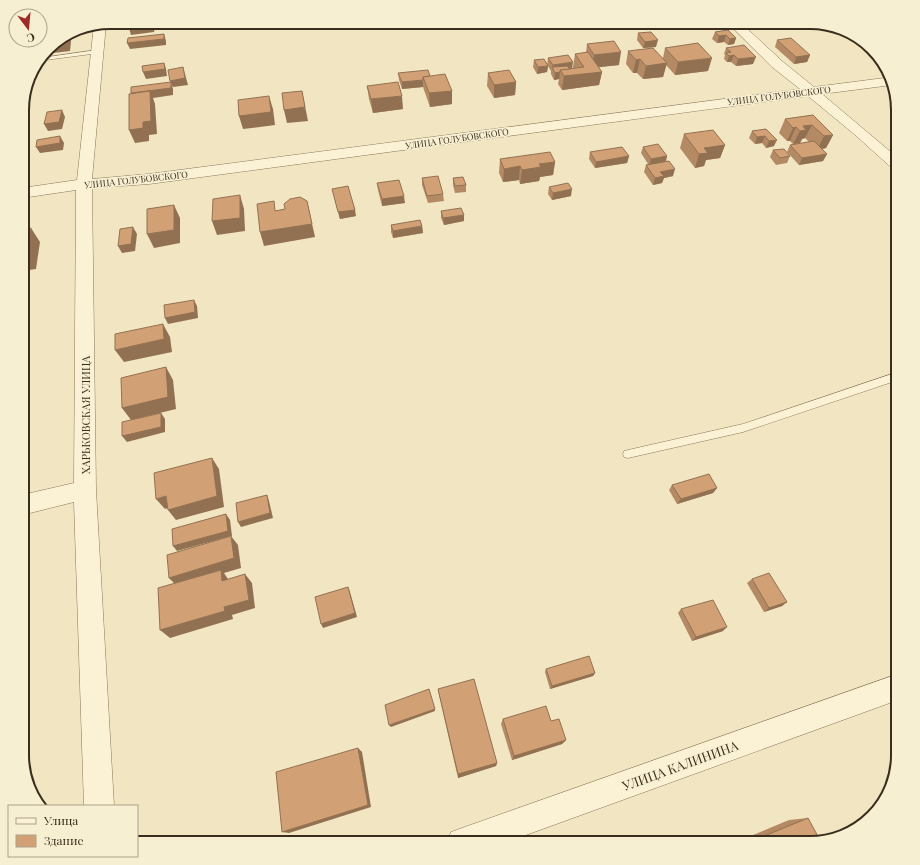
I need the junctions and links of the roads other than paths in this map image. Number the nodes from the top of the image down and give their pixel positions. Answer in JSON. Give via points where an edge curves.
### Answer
{"nodes":[{"id":1,"x":740,"y":29,"type":"edge"},
{"id":2,"x":99,"y":30,"type":"edge"},
{"id":3,"x":97,"y":52,"type":"junction"},
{"id":4,"x":48,"y":59,"type":"edge"},
{"id":5,"x":886,"y":82,"type":"edge"},
{"id":6,"x":812,"y":91,"type":"junction"},
{"id":7,"x":891,"y":160,"type":"edge"},
{"id":8,"x":84,"y":184,"type":"junction"},
{"id":9,"x":29,"y":192,"type":"edge"},
{"id":10,"x":891,"y":378,"type":"edge"},
{"id":11,"x":628,"y":454,"type":"dead end"},
{"id":12,"x":85,"y":490,"type":"junction"},
{"id":13,"x":29,"y":503,"type":"edge"},
{"id":14,"x":891,"y":690,"type":"edge"},
{"id":15,"x":99,"y":805,"type":"edge"},
{"id":16,"x":482,"y":836,"type":"edge"}],
"edges":[{"from":1,"to":6,"type":"street","via":[[777,64]]},
{"from":2,"to":3,"type":"street","name":"ХАРЬКОВСКАЯ УЛИЦА"},
{"from":3,"to":4,"type":"lane"},
{"from":3,"to":8,"type":"street","name":"ХАРЬКОВСКАЯ УЛИЦА"},
{"from":5,"to":6,"type":"street","name":"УЛИЦА ГОЛУБОВСКОГО"},
{"from":6,"to":7,"type":"street"},
{"from":6,"to":8,"type":"street","name":"УЛИЦА ГОЛУБОВСКОГО","via":[[157,178]]},
{"from":8,"to":9,"type":"street","name":"УЛИЦА ГОЛУБОВСКОГО"},
{"from":8,"to":12,"type":"street","name":"ХАРЬКОВСКАЯ УЛИЦА"},
{"from":10,"to":11,"type":"lane","via":[[743,428]]},
{"from":12,"to":13,"type":"street"},
{"from":12,"to":15,"type":"street","name":"ХАРЬКОВСКАЯ УЛИЦА"},
{"from":14,"to":16,"type":"street","name":"УЛИЦА КАЛИНИНА"}]}
